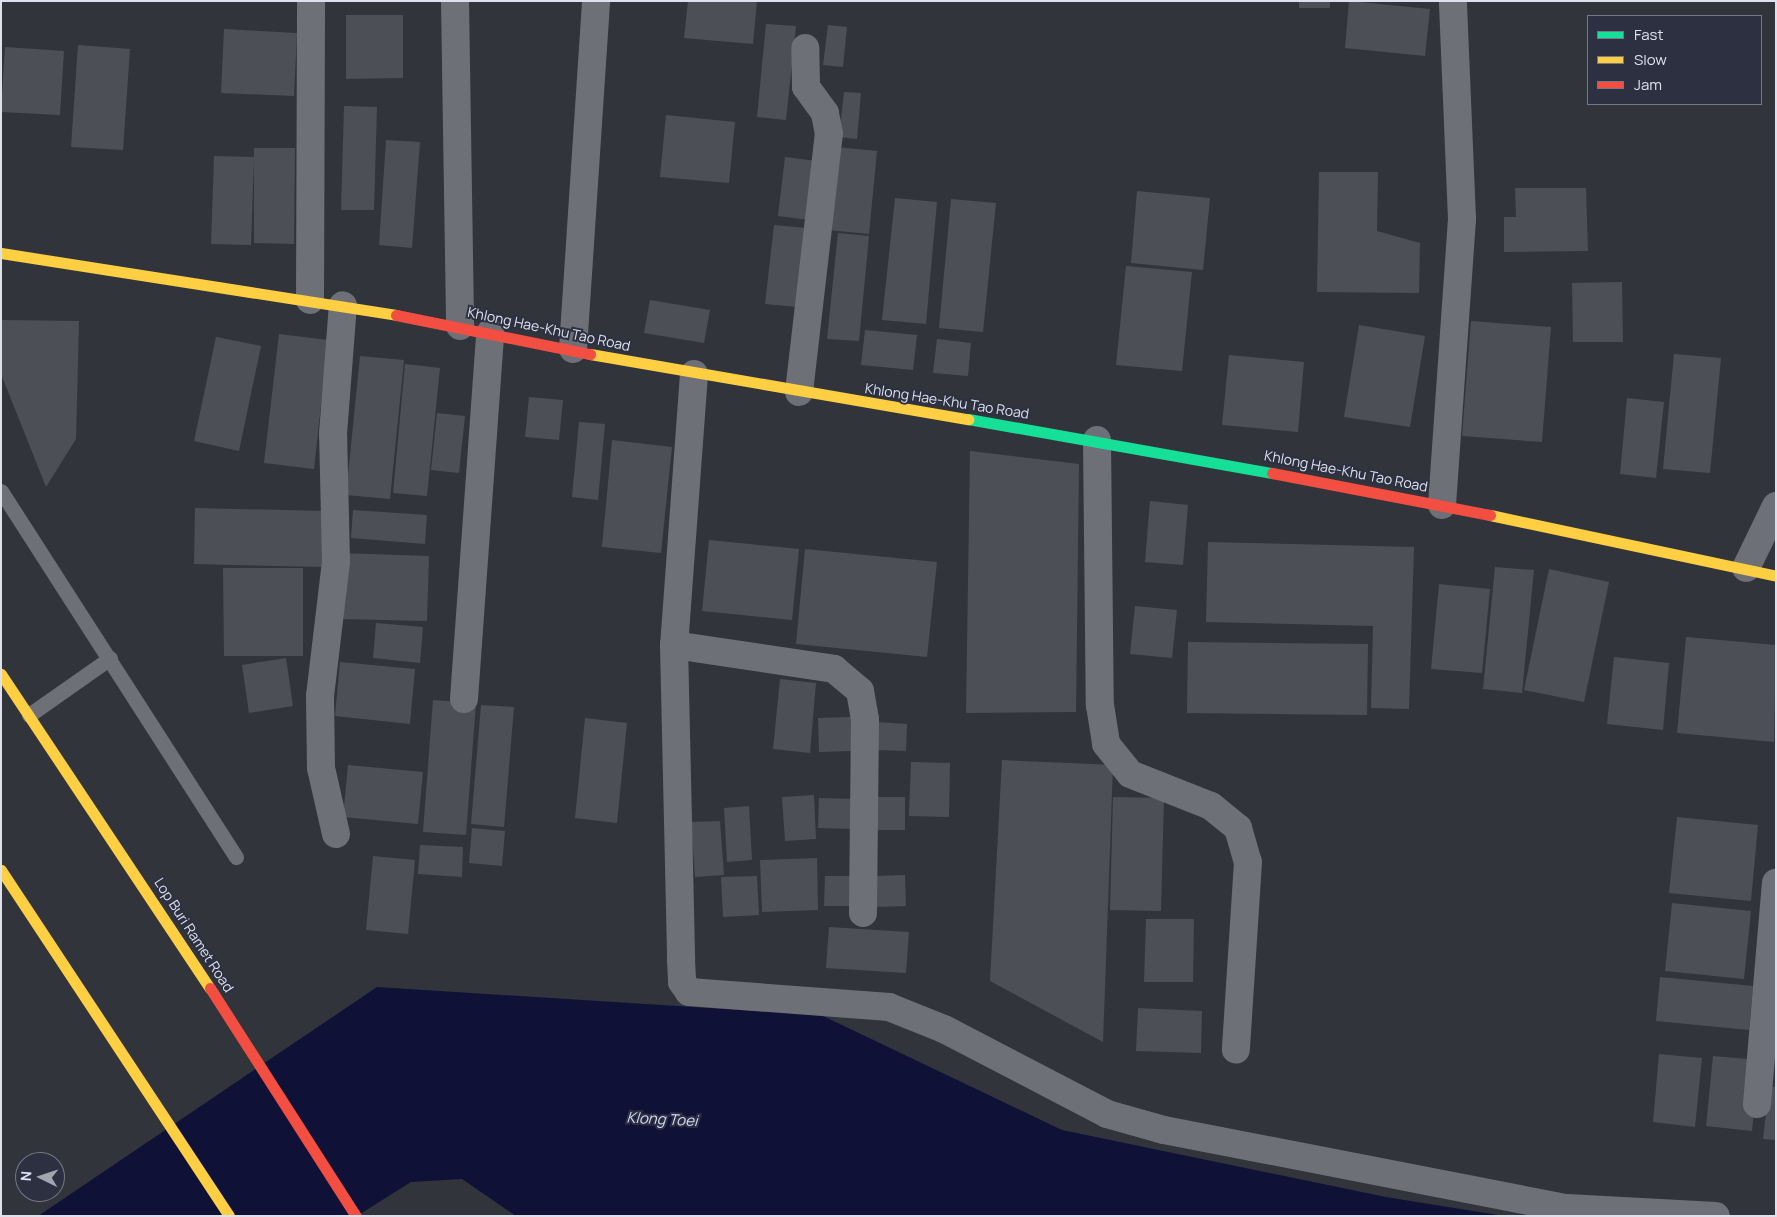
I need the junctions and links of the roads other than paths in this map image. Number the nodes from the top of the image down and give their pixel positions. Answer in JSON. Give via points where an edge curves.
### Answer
{"nodes":[{"id":1,"x":311,"y":1,"type":"edge"},
{"id":2,"x":455,"y":1,"type":"edge"},
{"id":3,"x":596,"y":1,"type":"edge"},
{"id":4,"x":1454,"y":1,"type":"edge"},
{"id":5,"x":805,"y":48,"type":"dead end"},
{"id":6,"x":1,"y":253,"type":"edge"},
{"id":7,"x":111,"y":270,"type":"junction"},
{"id":8,"x":31,"y":271,"type":"dead end"},
{"id":9,"x":310,"y":300,"type":"junction"},
{"id":10,"x":343,"y":305,"type":"junction"},
{"id":11,"x":460,"y":326,"type":"junction"},
{"id":12,"x":490,"y":332,"type":"junction"},
{"id":13,"x":573,"y":350,"type":"junction"},
{"id":14,"x":694,"y":374,"type":"junction"},
{"id":15,"x":799,"y":392,"type":"junction"},
{"id":16,"x":1097,"y":440,"type":"junction"},
{"id":17,"x":1,"y":491,"type":"edge"},
{"id":18,"x":1442,"y":505,"type":"junction"},
{"id":19,"x":1776,"y":506,"type":"edge"},
{"id":20,"x":1746,"y":568,"type":"junction"},
{"id":21,"x":1776,"y":576,"type":"edge"},
{"id":22,"x":674,"y":646,"type":"junction"},
{"id":23,"x":110,"y":658,"type":"junction"},
{"id":24,"x":1,"y":674,"type":"edge"},
{"id":25,"x":464,"y":699,"type":"dead end"},
{"id":26,"x":29,"y":715,"type":"junction"},
{"id":27,"x":336,"y":834,"type":"dead end"},
{"id":28,"x":236,"y":857,"type":"dead end"},
{"id":29,"x":1,"y":870,"type":"edge"},
{"id":30,"x":1776,"y":883,"type":"edge"},
{"id":31,"x":863,"y":913,"type":"dead end"},
{"id":32,"x":1236,"y":1050,"type":"dead end"},
{"id":33,"x":1757,"y":1104,"type":"dead end"},
{"id":34,"x":229,"y":1216,"type":"edge"},
{"id":35,"x":356,"y":1216,"type":"edge"},
{"id":36,"x":1716,"y":1216,"type":"edge"}],
"edges":[{"from":1,"to":9,"type":"street"},
{"from":2,"to":11,"type":"street"},
{"from":3,"to":13,"type":"street"},
{"from":4,"to":18,"type":"street","via":[[1462,219]]},
{"from":5,"to":15,"type":"street","via":[[806,87],[825,113],[829,134]]},
{"from":6,"to":7,"type":"street"},
{"from":7,"to":8,"type":"street"},
{"from":7,"to":9,"type":"street","name":"Khlong Hae-Khu Tao Road"},
{"from":9,"to":10,"type":"street","name":"Khlong Hae-Khu Tao Road"},
{"from":10,"to":11,"type":"street","name":"Khlong Hae-Khu Tao Road"},
{"from":10,"to":27,"type":"street","via":[[333,434],[336,562],[320,696],[321,768]]},
{"from":11,"to":12,"type":"street","name":"Khlong Hae-Khu Tao Road"},
{"from":12,"to":13,"type":"street","name":"Khlong Hae-Khu Tao Road"},
{"from":12,"to":25,"type":"street"},
{"from":13,"to":14,"type":"street","name":"Khlong Hae-Khu Tao Road"},
{"from":14,"to":15,"type":"street","name":"Khlong Hae-Khu Tao Road"},
{"from":14,"to":22,"type":"street"},
{"from":15,"to":16,"type":"street","name":"Khlong Hae-Khu Tao Road"},
{"from":16,"to":18,"type":"street","name":"Khlong Hae-Khu Tao Road"},
{"from":16,"to":32,"type":"street","via":[[1100,705],[1106,744],[1130,774],[1211,806],[1238,828],[1248,862]]},
{"from":17,"to":23,"type":"lane"},
{"from":18,"to":20,"type":"street","name":"Khlong Hae-Khu Tao Road"},
{"from":19,"to":20,"type":"street"},
{"from":20,"to":21,"type":"street","name":"Khlong Hae-Khu Tao Road"},
{"from":22,"to":31,"type":"street","via":[[834,669],[860,691],[865,719]]},
{"from":22,"to":36,"type":"street","via":[[681,960],[683,985],[689,992],[889,1007],[944,1029],[1107,1114],[1164,1130],[1566,1208]]},
{"from":23,"to":26,"type":"lane"},
{"from":23,"to":28,"type":"lane"},
{"from":24,"to":26,"type":"street","name":"Lop Buri Ramet Road"},
{"from":26,"to":35,"type":"street","name":"Lop Buri Ramet Road","via":[[131,865]]},
{"from":29,"to":34,"type":"street"},
{"from":30,"to":33,"type":"street"}]}
